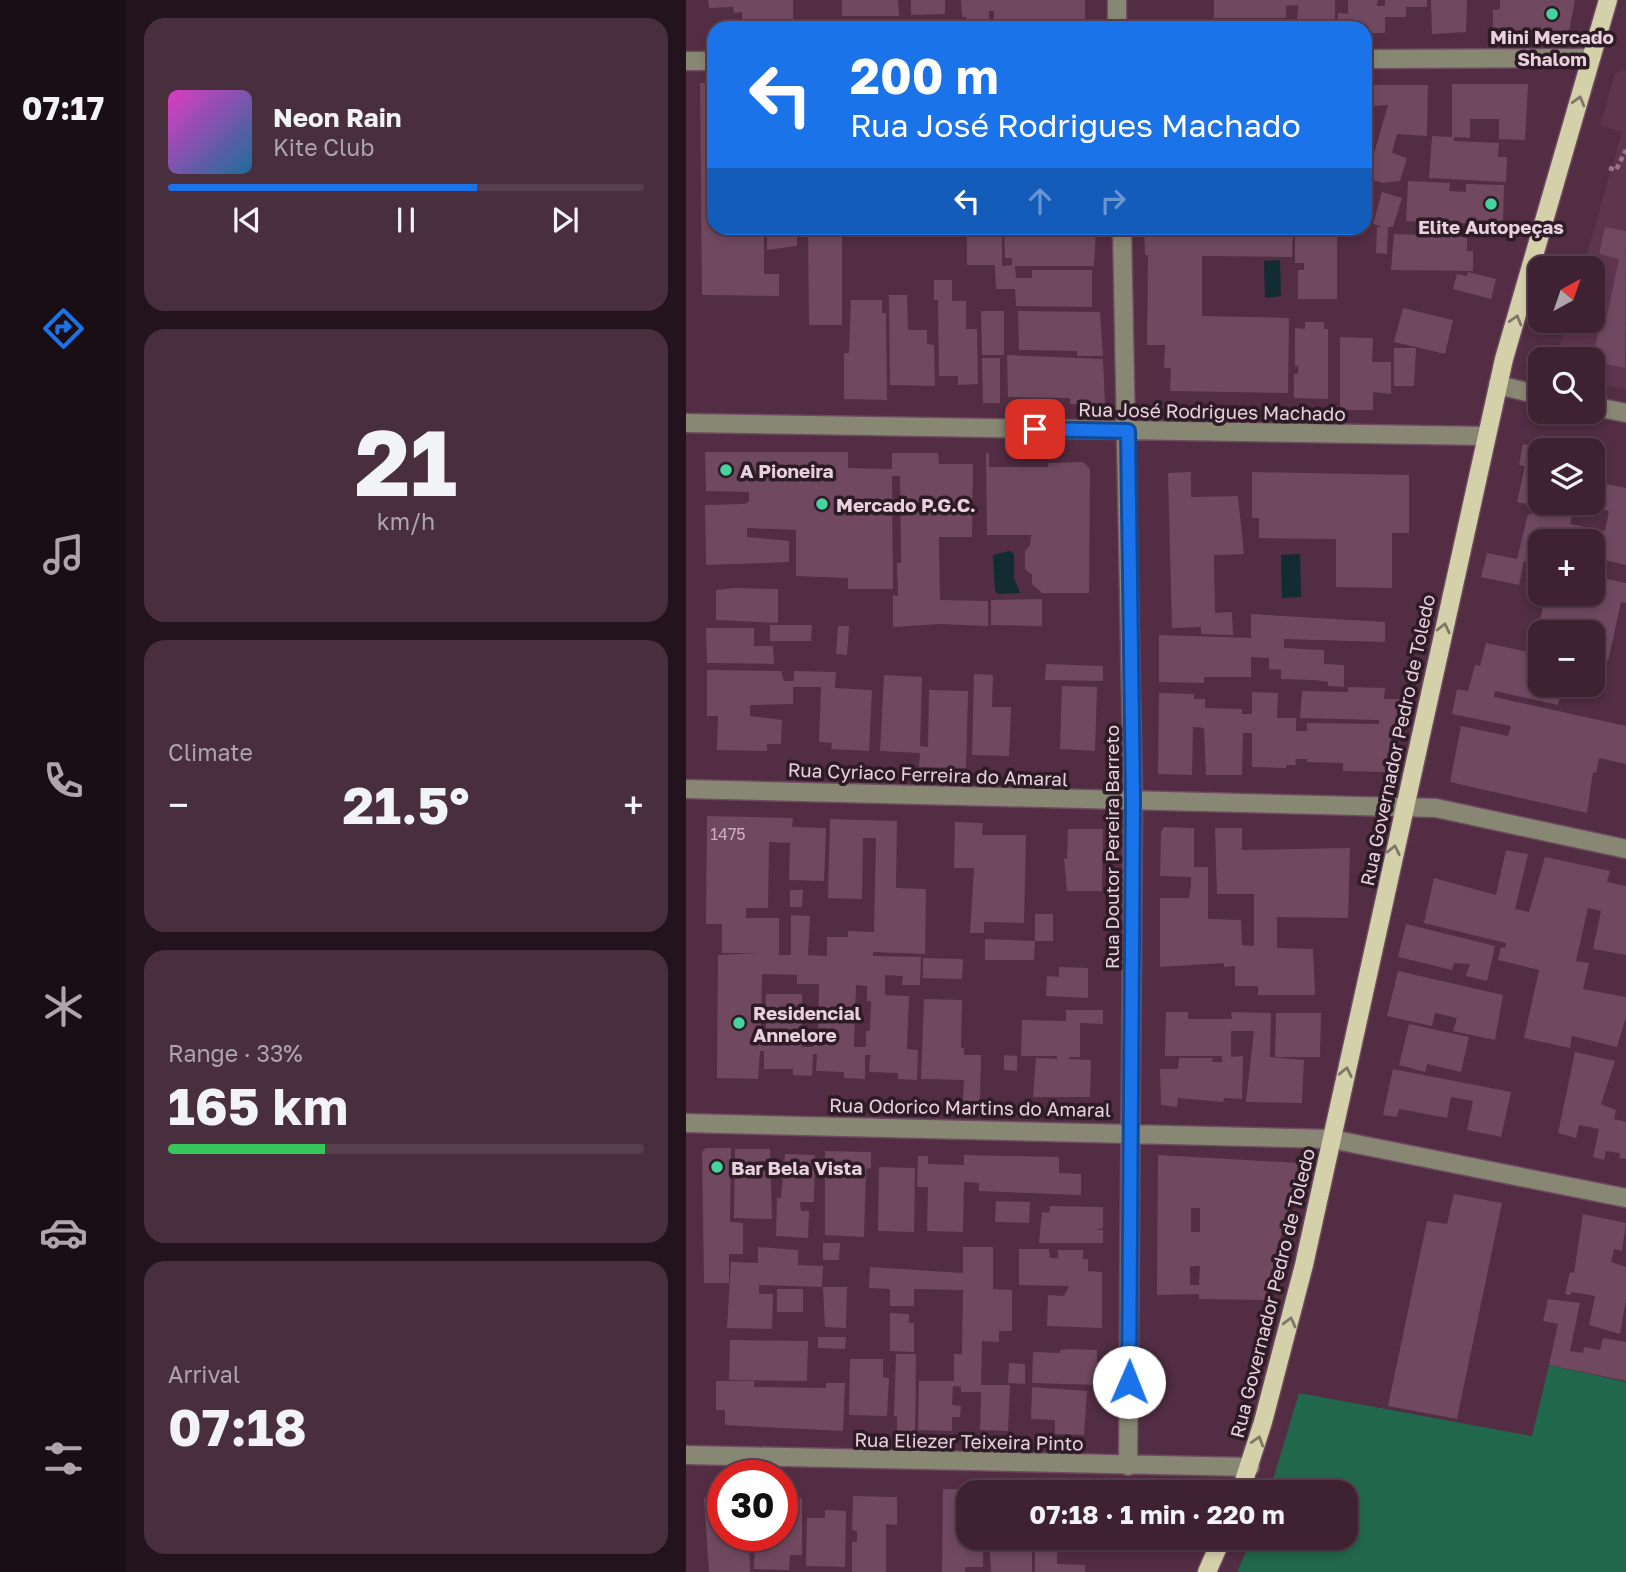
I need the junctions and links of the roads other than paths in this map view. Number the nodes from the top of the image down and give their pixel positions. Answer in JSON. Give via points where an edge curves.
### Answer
{"nodes":[{"id":1,"x":1117,"y":0,"type":"edge"},
{"id":2,"x":1608,"y":0,"type":"edge"},
{"id":3,"x":1117,"y":21,"type":"edge"},
{"id":4,"x":1591,"y":58,"type":"junction"},
{"id":5,"x":1372,"y":59,"type":"edge"},
{"id":6,"x":686,"y":61,"type":"edge"},
{"id":7,"x":707,"y":61,"type":"edge"},
{"id":8,"x":1122,"y":235,"type":"edge"},
{"id":9,"x":1498,"y":385,"type":"junction"},
{"id":10,"x":1528,"y":392,"type":"edge"},
{"id":11,"x":1605,"y":409,"type":"edge"},
{"id":12,"x":1626,"y":413,"type":"edge"},
{"id":13,"x":686,"y":423,"type":"edge"},
{"id":14,"x":1128,"y":431,"type":"junction"},
{"id":15,"x":1486,"y":436,"type":"junction"},
{"id":16,"x":686,"y":789,"type":"edge"},
{"id":17,"x":1133,"y":800,"type":"junction"},
{"id":18,"x":1404,"y":807,"type":"junction"},
{"id":19,"x":1626,"y":849,"type":"edge"},
{"id":20,"x":686,"y":1123,"type":"edge"},
{"id":21,"x":1131,"y":1132,"type":"junction"},
{"id":22,"x":1331,"y":1139,"type":"junction"},
{"id":23,"x":1626,"y":1198,"type":"edge"},
{"id":24,"x":686,"y":1455,"type":"edge"},
{"id":25,"x":1129,"y":1466,"type":"junction"},
{"id":26,"x":1250,"y":1467,"type":"junction"},
{"id":27,"x":1245,"y":1480,"type":"edge"},
{"id":28,"x":1217,"y":1550,"type":"edge"},
{"id":29,"x":1207,"y":1572,"type":"edge"}],
"edges":[{"from":1,"to":3,"type":"street"},
{"from":2,"to":4,"type":"main road","name":"Rua Governador Pedro de Toledo"},
{"from":4,"to":5,"type":"street"},
{"from":9,"to":4,"type":"main road","name":"Rua Governador Pedro de Toledo","one_way":true},
{"from":6,"to":7,"type":"street"},
{"from":8,"to":14,"type":"street","name":"Rua Doutor Pereira Barreto"},
{"from":9,"to":10,"type":"street"},
{"from":9,"to":15,"type":"main road","name":"Rua Governador Pedro de Toledo"},
{"from":11,"to":12,"type":"street"},
{"from":13,"to":14,"type":"street","name":"Rua José Rodrigues Machado"},
{"from":14,"to":15,"type":"street","name":"Rua José Rodrigues Machado"},
{"from":14,"to":17,"type":"street","name":"Rua Doutor Pereira Barreto"},
{"from":18,"to":15,"type":"main road","name":"Rua Governador Pedro de Toledo","one_way":true},
{"from":16,"to":17,"type":"street","name":"Rua Cyriaco Ferreira do Amaral"},
{"from":17,"to":18,"type":"street","name":"Rua Cyriaco Ferreira do Amaral"},
{"from":17,"to":21,"type":"street","name":"Rua Doutor Pereira Barreto"},
{"from":18,"to":19,"type":"street","name":"Rua Cyriaco Ferreira do Amaral","via":[[1436,808]]},
{"from":22,"to":18,"type":"main road","name":"Rua Governador Pedro de Toledo","one_way":true},
{"from":20,"to":21,"type":"street","name":"Rua Odorico Martins do Amaral"},
{"from":21,"to":22,"type":"street","name":"Rua Odorico Martins do Amaral"},
{"from":21,"to":25,"type":"street","name":"Rua Doutor Pereira Barreto"},
{"from":22,"to":23,"type":"street","name":"Rua Odorico Martins do Amaral"},
{"from":26,"to":22,"type":"main road","name":"Rua Governador Pedro de Toledo","one_way":true,"via":[[1301,1278]]},
{"from":24,"to":25,"type":"street","name":"Rua Eliezer Teixeira Pinto"},
{"from":25,"to":26,"type":"street","name":"Rua Eliezer Teixeira Pinto"},
{"from":26,"to":27,"type":"main road","name":"Rua Governador Pedro de Toledo"},
{"from":28,"to":29,"type":"main road"}]}
